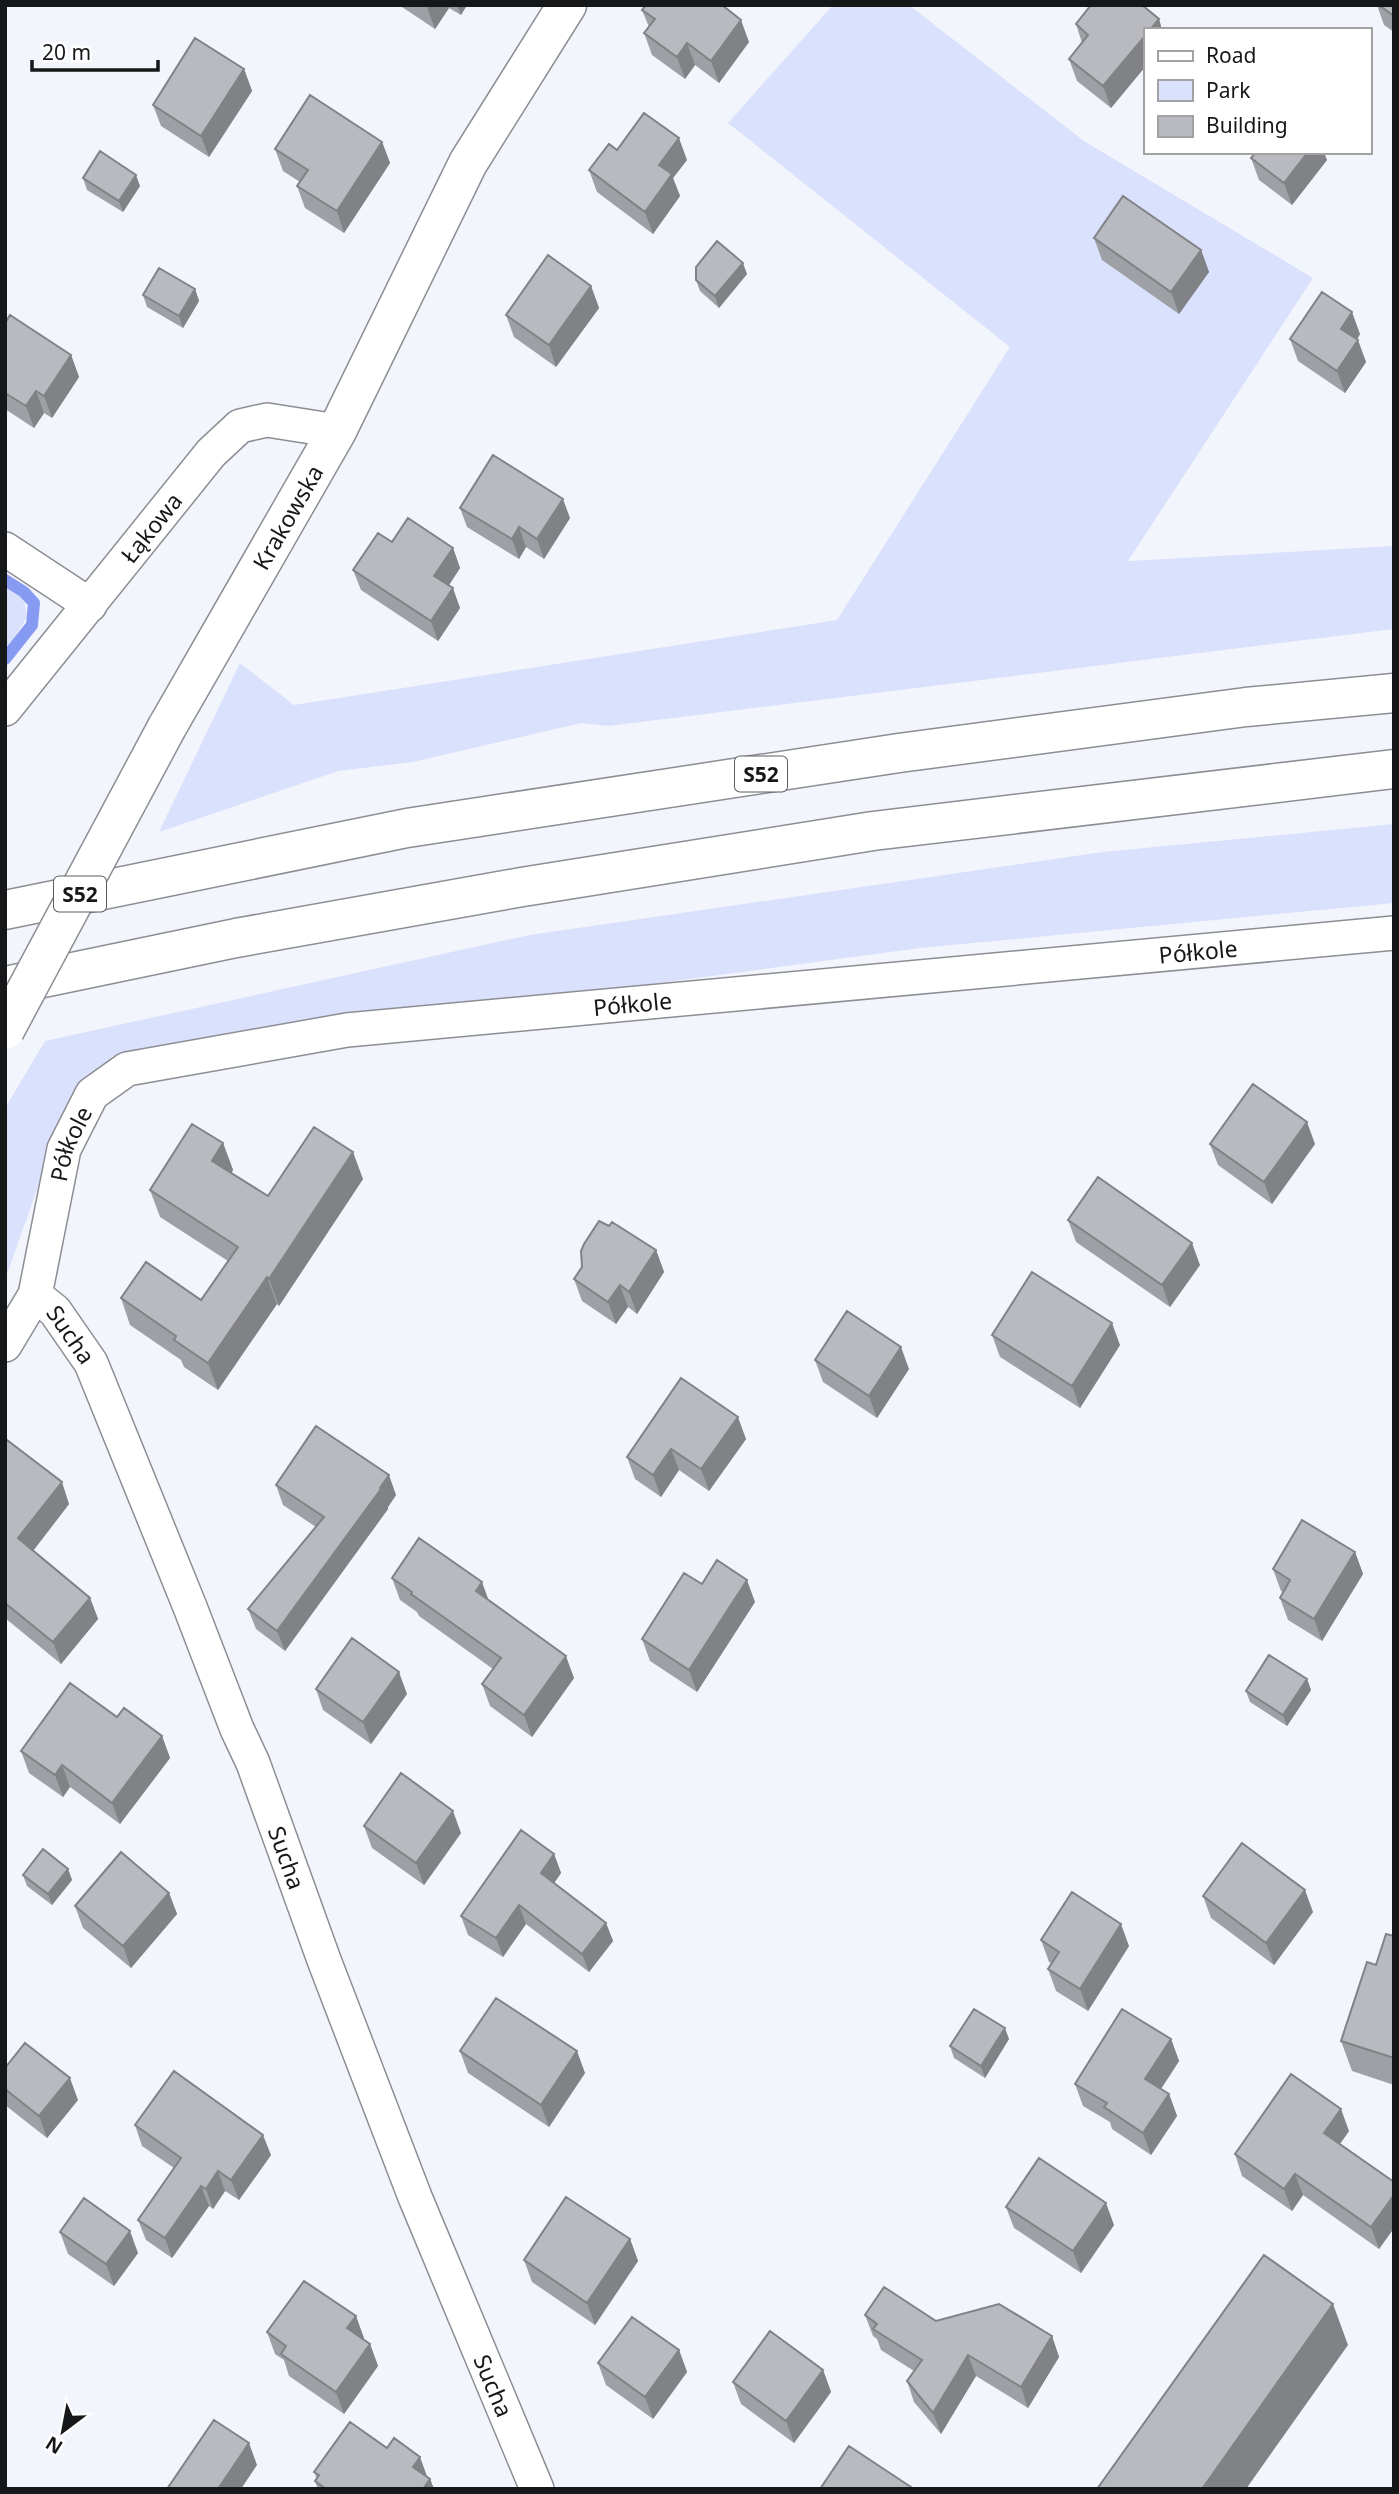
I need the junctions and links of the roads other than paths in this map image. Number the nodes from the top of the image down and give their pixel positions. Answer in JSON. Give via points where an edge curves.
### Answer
{"nodes":[{"id":1,"x":567,"y":5,"type":"edge"},
{"id":2,"x":337,"y":431,"type":"junction"},
{"id":3,"x":5,"y":549,"type":"edge"},
{"id":4,"x":90,"y":606,"type":"junction"},
{"id":5,"x":1394,"y":693,"type":"edge"},
{"id":6,"x":5,"y":709,"type":"edge"},
{"id":7,"x":1394,"y":769,"type":"edge"},
{"id":8,"x":5,"y":910,"type":"edge"},
{"id":9,"x":1394,"y":933,"type":"edge"},
{"id":10,"x":5,"y":986,"type":"edge"},
{"id":11,"x":5,"y":1030,"type":"edge"},
{"id":12,"x":36,"y":1295,"type":"junction"},
{"id":13,"x":5,"y":1345,"type":"edge"},
{"id":14,"x":537,"y":2489,"type":"edge"}],
"edges":[{"from":1,"to":2,"type":"main road","name":"Krakowska","via":[[468,163]]},
{"from":2,"to":4,"type":"street","name":"Łąkowa","via":[[267,420],[240,426],[211,453]]},
{"from":2,"to":11,"type":"main road","name":"Krakowska","bridge":true,"via":[[167,727]]},
{"from":3,"to":4,"type":"street"},
{"from":4,"to":6,"type":"street","name":"Łąkowa"},
{"from":5,"to":8,"type":"main road","number":"S52","via":[[1245,706],[913,751],[407,828]]},
{"from":7,"to":10,"type":"main road","via":[[832,837],[236,938]]},
{"from":9,"to":12,"type":"street","name":"Półkole","via":[[347,1030],[127,1069],[92,1094],[64,1149]]},
{"from":12,"to":13,"type":"street","name":"Sucha"},
{"from":12,"to":14,"type":"street","name":"Sucha","via":[[55,1311],[91,1363],[253,1763],[420,2210]]}]}
